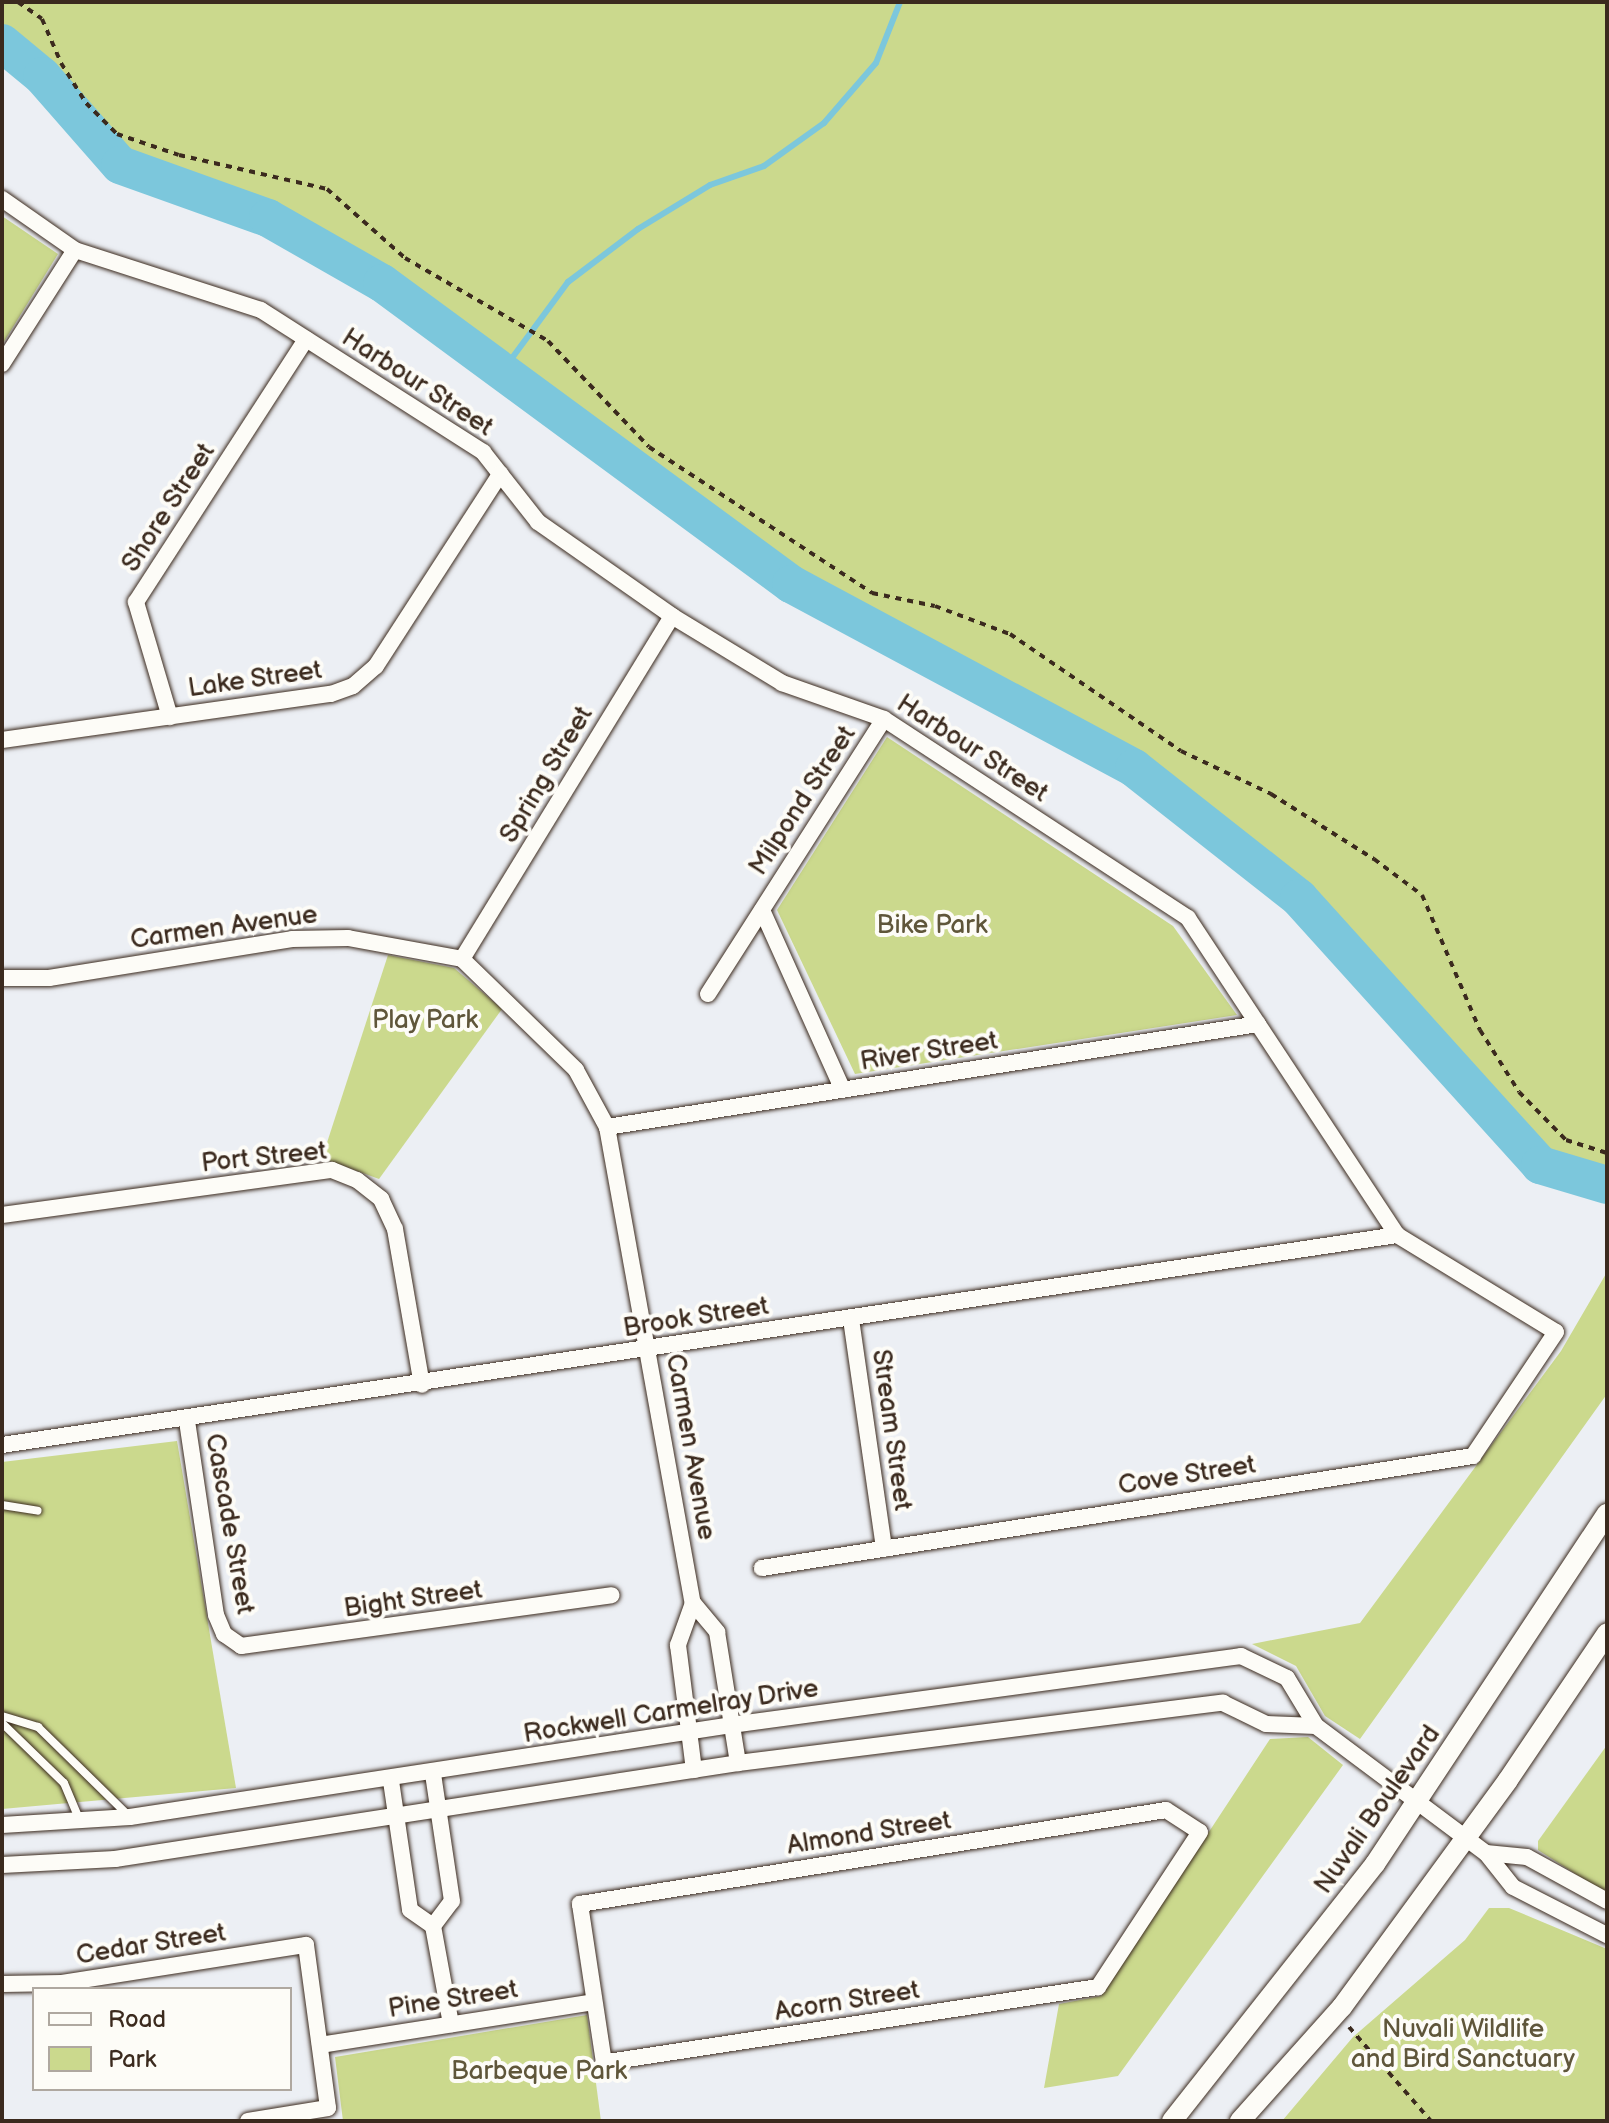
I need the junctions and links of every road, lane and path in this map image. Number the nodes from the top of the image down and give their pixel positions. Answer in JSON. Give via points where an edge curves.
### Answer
{"nodes":[{"id":1,"x":18,"y":2,"type":"edge"},
{"id":2,"x":2,"y":199,"type":"edge"},
{"id":3,"x":75,"y":250,"type":"junction"},
{"id":4,"x":306,"y":339,"type":"junction"},
{"id":5,"x":2,"y":364,"type":"edge"},
{"id":6,"x":500,"y":474,"type":"junction"},
{"id":7,"x":672,"y":616,"type":"junction"},
{"id":8,"x":170,"y":717,"type":"junction"},
{"id":9,"x":884,"y":719,"type":"junction"},
{"id":10,"x":2,"y":740,"type":"edge"},
{"id":11,"x":762,"y":910,"type":"junction"},
{"id":12,"x":462,"y":959,"type":"junction"},
{"id":13,"x":2,"y":978,"type":"edge"},
{"id":14,"x":708,"y":994,"type":"dead end"},
{"id":15,"x":1258,"y":1024,"type":"junction"},
{"id":16,"x":843,"y":1090,"type":"junction"},
{"id":17,"x":607,"y":1127,"type":"junction"},
{"id":18,"x":1607,"y":1153,"type":"edge"},
{"id":19,"x":2,"y":1215,"type":"edge"},
{"id":20,"x":1397,"y":1235,"type":"junction"},
{"id":21,"x":851,"y":1319,"type":"junction"},
{"id":22,"x":1556,"y":1332,"type":"joint"},
{"id":23,"x":649,"y":1350,"type":"junction"},
{"id":24,"x":422,"y":1385,"type":"junction"},
{"id":25,"x":187,"y":1421,"type":"junction"},
{"id":26,"x":2,"y":1445,"type":"edge"},
{"id":27,"x":2,"y":1505,"type":"edge"},
{"id":28,"x":38,"y":1511,"type":"dead end"},
{"id":29,"x":1607,"y":1514,"type":"edge"},
{"id":30,"x":884,"y":1549,"type":"junction"},
{"id":31,"x":762,"y":1568,"type":"dead end"},
{"id":32,"x":612,"y":1595,"type":"dead end"},
{"id":33,"x":693,"y":1603,"type":"junction"},
{"id":34,"x":1607,"y":1633,"type":"edge"},
{"id":35,"x":224,"y":1634,"type":"joint"},
{"id":36,"x":2,"y":1716,"type":"edge"},
{"id":37,"x":2,"y":1723,"type":"edge"},
{"id":38,"x":731,"y":1725,"type":"junction"},
{"id":39,"x":1316,"y":1726,"type":"junction"},
{"id":40,"x":689,"y":1732,"type":"junction"},
{"id":41,"x":738,"y":1763,"type":"junction"},
{"id":42,"x":694,"y":1770,"type":"junction"},
{"id":43,"x":433,"y":1774,"type":"junction"},
{"id":44,"x":391,"y":1781,"type":"junction"},
{"id":45,"x":1418,"y":1801,"type":"junction"},
{"id":46,"x":438,"y":1812,"type":"junction"},
{"id":47,"x":130,"y":1817,"type":"junction"},
{"id":48,"x":397,"y":1819,"type":"junction"},
{"id":49,"x":80,"y":1822,"type":"junction"},
{"id":50,"x":2,"y":1825,"type":"edge"},
{"id":51,"x":1465,"y":1840,"type":"junction"},
{"id":52,"x":1486,"y":1853,"type":"junction"},
{"id":53,"x":2,"y":1865,"type":"edge"},
{"id":54,"x":1607,"y":1901,"type":"edge"},
{"id":55,"x":433,"y":1926,"type":"junction"},
{"id":56,"x":1607,"y":1935,"type":"edge"},
{"id":57,"x":2,"y":1984,"type":"edge"},
{"id":58,"x":1098,"y":1987,"type":"joint"},
{"id":59,"x":594,"y":2002,"type":"junction"},
{"id":60,"x":1342,"y":2007,"type":"junction"},
{"id":61,"x":451,"y":2024,"type":"junction"},
{"id":62,"x":320,"y":2045,"type":"junction"},
{"id":63,"x":248,"y":2121,"type":"edge"},
{"id":64,"x":1172,"y":2121,"type":"edge"},
{"id":65,"x":1240,"y":2121,"type":"edge"},
{"id":66,"x":1431,"y":2121,"type":"edge"}],
"edges":[{"from":1,"to":18,"type":"path","via":[[42,19],[86,103],[117,134],[179,155],[327,189],[405,258],[548,341],[649,447],[872,593],[935,606],[1010,634],[1181,751],[1271,794],[1374,859],[1422,895],[1480,1030],[1519,1092],[1566,1140]]},
{"from":2,"to":3,"type":"street","name":"Harbour Street"},
{"from":3,"to":4,"type":"street","name":"Harbour Street","via":[[261,310]]},
{"from":3,"to":5,"type":"street"},
{"from":4,"to":6,"type":"street","name":"Harbour Street","via":[[483,452]]},
{"from":4,"to":8,"type":"street","name":"Shore Street","via":[[136,602]]},
{"from":6,"to":7,"type":"street","name":"Harbour Street","via":[[538,522]]},
{"from":6,"to":8,"type":"street","name":"Lake Street","via":[[376,666],[353,686],[331,694]]},
{"from":7,"to":9,"type":"street","name":"Harbour Street","via":[[782,683]]},
{"from":7,"to":12,"type":"street","name":"Spring Street"},
{"from":8,"to":10,"type":"street","name":"Lake Street"},
{"from":9,"to":11,"type":"street","name":"Milpond Street"},
{"from":9,"to":15,"type":"street","name":"Harbour Street","via":[[1188,918]]},
{"from":11,"to":14,"type":"street","name":"Milpond Street"},
{"from":11,"to":16,"type":"street","name":"Milpond Street"},
{"from":12,"to":13,"type":"street","name":"Carmen Avenue","via":[[348,938],[292,939],[49,978]]},
{"from":12,"to":17,"type":"street","name":"Carmen Avenue","via":[[576,1070]]},
{"from":15,"to":16,"type":"street","name":"River Street"},
{"from":15,"to":20,"type":"street","name":"Harbour Street"},
{"from":16,"to":17,"type":"street","name":"River Street"},
{"from":17,"to":23,"type":"street","name":"Carmen Avenue"},
{"from":19,"to":24,"type":"street","name":"Port Street","via":[[332,1170],[357,1180],[381,1199],[395,1229]]},
{"from":20,"to":21,"type":"street","name":"Brook Street"},
{"from":20,"to":22,"type":"street","name":"Harbour Street"},
{"from":21,"to":23,"type":"street","name":"Brook Street"},
{"from":21,"to":30,"type":"street","name":"Stream Street"},
{"from":22,"to":30,"type":"street","name":"Cove Street","via":[[1473,1456]]},
{"from":23,"to":24,"type":"street","name":"Brook Street"},
{"from":23,"to":33,"type":"street","name":"Carmen Avenue"},
{"from":24,"to":25,"type":"street","name":"Brook Street"},
{"from":25,"to":26,"type":"street","name":"Brook Street"},
{"from":25,"to":35,"type":"street","name":"Cascade Street","via":[[216,1615]]},
{"from":27,"to":28,"type":"lane"},
{"from":29,"to":45,"type":"street","name":"Nuvali Boulevard"},
{"from":30,"to":31,"type":"street","name":"Cove Street"},
{"from":32,"to":35,"type":"street","name":"Bight Street","via":[[260,1647],[241,1646]]},
{"from":33,"to":38,"type":"street","name":"Carmen Avenue","via":[[717,1632]]},
{"from":33,"to":40,"type":"street","name":"Carmen Avenue","via":[[678,1645]]},
{"from":34,"to":51,"type":"street"},
{"from":36,"to":47,"type":"lane","via":[[38,1727]]},
{"from":37,"to":49,"type":"lane","via":[[64,1783]]},
{"from":38,"to":39,"type":"street","name":"Rockwell Carmelray Drive","via":[[1241,1656],[1287,1678]]},
{"from":38,"to":40,"type":"street","name":"Rockwell Carmelray Drive"},
{"from":38,"to":41,"type":"street","name":"Carmen Avenue"},
{"from":39,"to":41,"type":"street","via":[[1266,1724],[1223,1703]]},
{"from":39,"to":45,"type":"street","name":"Rockwell Carmelray Drive"},
{"from":40,"to":42,"type":"street","name":"Carmen Avenue"},
{"from":40,"to":43,"type":"street","name":"Rockwell Carmelray Drive"},
{"from":41,"to":42,"type":"street"},
{"from":42,"to":46,"type":"street"},
{"from":43,"to":44,"type":"street","name":"Rockwell Carmelray Drive"},
{"from":43,"to":46,"type":"street"},
{"from":44,"to":47,"type":"street","name":"Rockwell Carmelray Drive"},
{"from":44,"to":48,"type":"street"},
{"from":45,"to":51,"type":"street","name":"Rockwell Carmelray Drive"},
{"from":45,"to":64,"type":"street","name":"Nuvali Boulevard","via":[[1321,1938]]},
{"from":46,"to":48,"type":"street"},
{"from":46,"to":55,"type":"street","via":[[452,1901]]},
{"from":47,"to":49,"type":"street","name":"Rockwell Carmelray Drive"},
{"from":48,"to":53,"type":"street","via":[[115,1859]]},
{"from":48,"to":55,"type":"street","via":[[410,1910]]},
{"from":49,"to":50,"type":"street","name":"Rockwell Carmelray Drive"},
{"from":51,"to":52,"type":"street","name":"Rockwell Carmelray Drive"},
{"from":51,"to":60,"type":"street"},
{"from":52,"to":54,"type":"street","via":[[1527,1857]]},
{"from":52,"to":56,"type":"street","via":[[1513,1887]]},
{"from":55,"to":61,"type":"street"},
{"from":57,"to":62,"type":"street","name":"Cedar Street","via":[[62,1983],[306,1945]]},
{"from":58,"to":59,"type":"street","name":"Acorn Street","via":[[604,2063]]},
{"from":58,"to":59,"type":"street","name":"Almond Street","via":[[1200,1832],[1166,1810],[580,1904]]},
{"from":59,"to":61,"type":"street","name":"Pine Street"},
{"from":60,"to":65,"type":"street"},
{"from":60,"to":66,"type":"path","via":[[1353,2037]]},
{"from":61,"to":62,"type":"street","name":"Pine Street"},
{"from":62,"to":63,"type":"street","via":[[328,2108]]}]}
